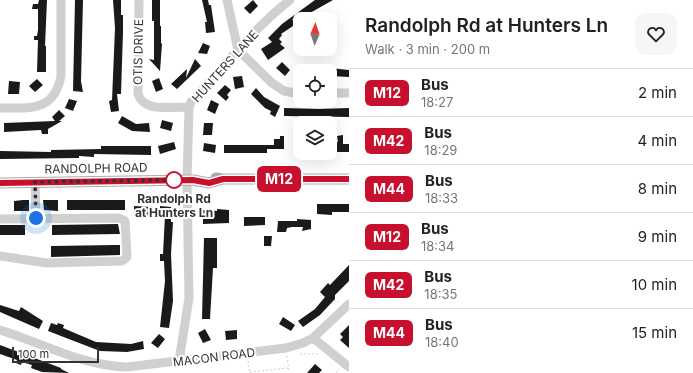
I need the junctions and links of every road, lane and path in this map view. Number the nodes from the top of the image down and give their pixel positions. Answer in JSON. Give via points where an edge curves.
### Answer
{"nodes":[{"id":1,"x":61,"y":0,"type":"edge"},
{"id":2,"x":139,"y":0,"type":"edge"},
{"id":3,"x":227,"y":0,"type":"edge"},
{"id":4,"x":290,"y":0,"type":"edge"},
{"id":5,"x":238,"y":50,"type":"junction"},
{"id":6,"x":293,"y":93,"type":"edge"},
{"id":7,"x":337,"y":93,"type":"edge"},
{"id":8,"x":349,"y":93,"type":"edge"},
{"id":9,"x":0,"y":108,"type":"edge"},
{"id":10,"x":189,"y":108,"type":"junction"},
{"id":11,"x":349,"y":179,"type":"edge"},
{"id":12,"x":190,"y":180,"type":"junction"},
{"id":13,"x":35,"y":182,"type":"junction"},
{"id":14,"x":0,"y":183,"type":"edge"},
{"id":15,"x":36,"y":218,"type":"junction"},
{"id":16,"x":0,"y":219,"type":"edge"},
{"id":17,"x":0,"y":256,"type":"edge"},
{"id":18,"x":334,"y":300,"type":"dead end"},
{"id":19,"x":339,"y":304,"type":"dead end"},
{"id":20,"x":349,"y":304,"type":"edge"},
{"id":21,"x":0,"y":330,"type":"edge"},
{"id":22,"x":313,"y":338,"type":"junction"},
{"id":23,"x":300,"y":354,"type":"dead end"},
{"id":24,"x":321,"y":354,"type":"dead end"},
{"id":25,"x":287,"y":356,"type":"dead end"},
{"id":26,"x":248,"y":360,"type":"dead end"},
{"id":27,"x":179,"y":361,"type":"junction"},
{"id":28,"x":288,"y":368,"type":"junction"},
{"id":29,"x":349,"y":368,"type":"edge"},
{"id":30,"x":289,"y":370,"type":"dead end"},
{"id":31,"x":345,"y":371,"type":"edge"},
{"id":32,"x":250,"y":372,"type":"edge"},
{"id":33,"x":336,"y":373,"type":"edge"}],
"edges":[{"from":1,"to":9,"type":"street","via":[[61,76],[58,88],[50,101],[32,108]]},
{"from":2,"to":10,"type":"street","name":"OTIS DRIVE","via":[[140,100],[150,106]]},
{"from":3,"to":5,"type":"street"},
{"from":4,"to":5,"type":"street","name":"HUNTERS LANE","via":[[272,14]]},
{"from":5,"to":6,"type":"street","via":[[272,83],[284,91]]},
{"from":5,"to":10,"type":"street","name":"HUNTERS LANE","via":[[191,102]]},
{"from":7,"to":8,"type":"street"},
{"from":10,"to":12,"type":"street","name":"HUNTERS LANE"},
{"from":11,"to":12,"type":"main road","name":"RANDOLPH ROAD","via":[[223,179],[208,176]]},
{"from":12,"to":13,"type":"main road","name":"RANDOLPH ROAD"},
{"from":12,"to":27,"type":"street","name":"HUNTERS LANE","via":[[189,298]]},
{"from":13,"to":14,"type":"main road","name":"RANDOLPH ROAD"},
{"from":13,"to":15,"type":"street"},
{"from":15,"to":16,"type":"street"},
{"from":15,"to":17,"type":"street","via":[[119,218],[125,221],[127,226],[127,257],[122,261]]},
{"from":18,"to":19,"type":"path"},
{"from":20,"to":22,"type":"street"},
{"from":21,"to":27,"type":"street","name":"MACON ROAD","via":[[80,360],[107,367]]},
{"from":22,"to":27,"type":"street","name":"MACON ROAD","via":[[286,348]]},
{"from":22,"to":29,"type":"street"},
{"from":23,"to":24,"type":"path"},
{"from":25,"to":28,"type":"path"},
{"from":26,"to":32,"type":"path"},
{"from":28,"to":30,"type":"path"},
{"from":28,"to":32,"type":"path"},
{"from":31,"to":33,"type":"path"}]}
